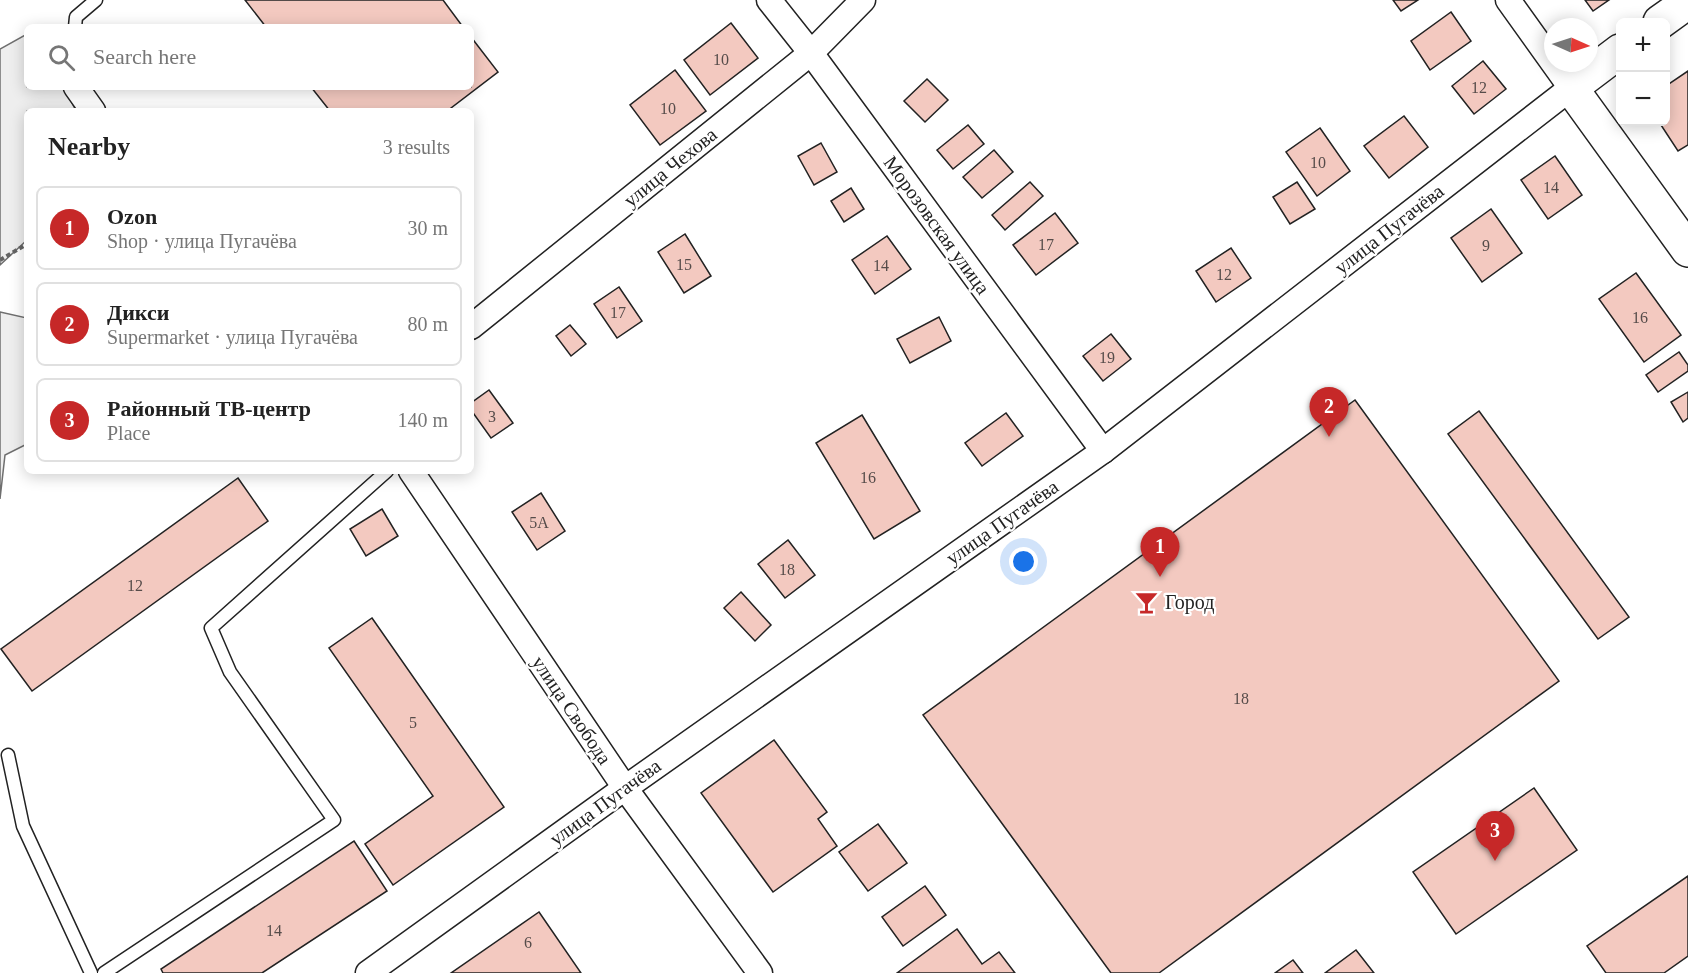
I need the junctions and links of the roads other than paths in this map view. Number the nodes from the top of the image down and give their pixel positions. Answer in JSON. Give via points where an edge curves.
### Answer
{"nodes":[{"id":1,"x":96,"y":0,"type":"edge"},
{"id":2,"x":769,"y":0,"type":"edge"},
{"id":3,"x":863,"y":0,"type":"edge"},
{"id":4,"x":1508,"y":0,"type":"edge"},
{"id":5,"x":1688,"y":2,"type":"edge"},
{"id":6,"x":1666,"y":18,"type":"edge"},
{"id":7,"x":75,"y":24,"type":"edge"},
{"id":8,"x":811,"y":53,"type":"junction"},
{"id":9,"x":1616,"y":54,"type":"edge"},
{"id":10,"x":1571,"y":88,"type":"junction"},
{"id":11,"x":78,"y":90,"type":"edge"},
{"id":12,"x":91,"y":108,"type":"edge"},
{"id":13,"x":1688,"y":250,"type":"edge"},
{"id":14,"x":474,"y":325,"type":"edge"},
{"id":15,"x":1103,"y":451,"type":"junction"},
{"id":16,"x":384,"y":474,"type":"edge"},
{"id":17,"x":413,"y":474,"type":"edge"},
{"id":18,"x":8,"y":754,"type":"dead end"},
{"id":19,"x":625,"y":788,"type":"junction"},
{"id":20,"x":91,"y":973,"type":"edge"},
{"id":21,"x":104,"y":973,"type":"edge"},
{"id":22,"x":368,"y":973,"type":"edge"},
{"id":23,"x":760,"y":973,"type":"edge"}],
"edges":[{"from":1,"to":7,"type":"lane","via":[[76,17]]},
{"from":2,"to":8,"type":"street","name":"Морозовская улица"},
{"from":3,"to":8,"type":"street","name":"улица Чехова"},
{"from":4,"to":10,"type":"street"},
{"from":5,"to":6,"type":"main road"},
{"from":8,"to":14,"type":"street","name":"улица Чехова"},
{"from":8,"to":15,"type":"street","name":"Морозовская улица"},
{"from":9,"to":10,"type":"main road","name":"улица Пугачёва"},
{"from":10,"to":13,"type":"main road"},
{"from":10,"to":15,"type":"street","name":"улица Пугачёва"},
{"from":11,"to":12,"type":"street"},
{"from":15,"to":19,"type":"street","name":"улица Пугачёва"},
{"from":16,"to":21,"type":"lane","via":[[211,628],[230,672],[334,820]]},
{"from":17,"to":19,"type":"street","name":"улица Свобода"},
{"from":18,"to":20,"type":"lane","via":[[22,826]]},
{"from":19,"to":22,"type":"street","name":"улица Пугачёва"},
{"from":19,"to":23,"type":"street","name":"улица Свобода"}]}
